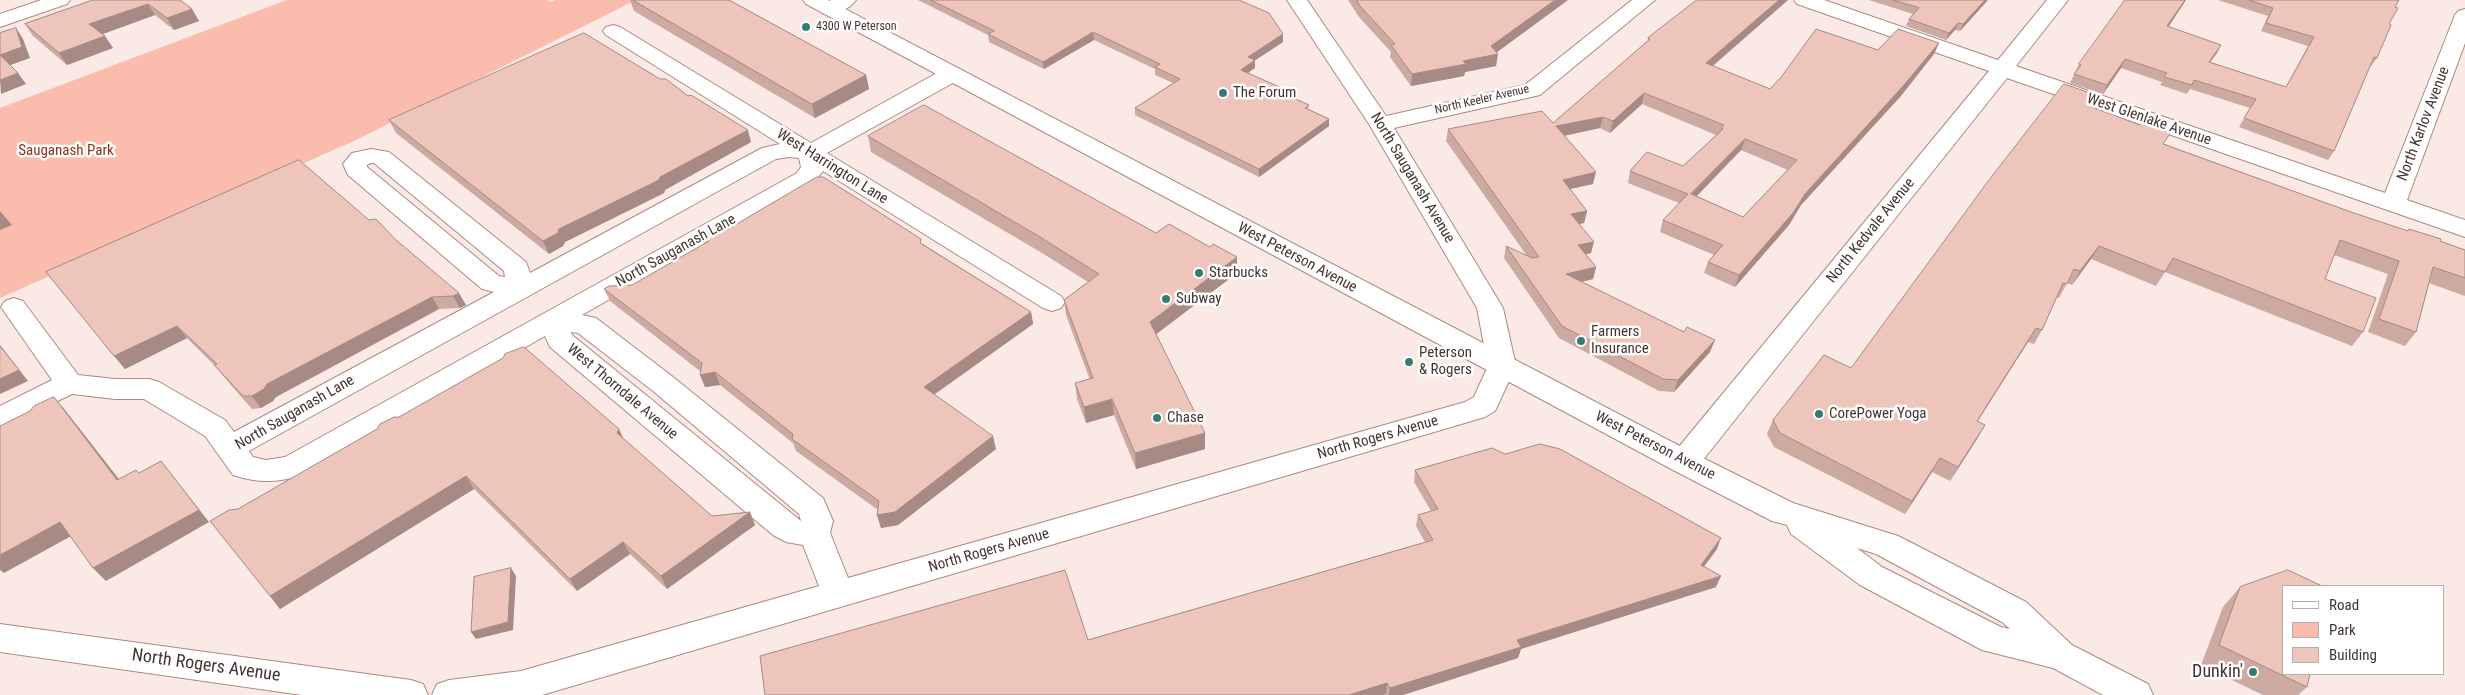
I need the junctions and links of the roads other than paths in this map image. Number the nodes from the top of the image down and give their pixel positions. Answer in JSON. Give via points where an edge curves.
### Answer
{"nodes":[{"id":1,"x":60,"y":0,"type":"edge"},
{"id":2,"x":1297,"y":0,"type":"edge"},
{"id":3,"x":1645,"y":0,"type":"edge"},
{"id":4,"x":1804,"y":0,"type":"edge"},
{"id":5,"x":2058,"y":0,"type":"edge"},
{"id":6,"x":829,"y":3,"type":"edge"},
{"id":7,"x":2465,"y":15,"type":"edge"},
{"id":8,"x":0,"y":21,"type":"edge"},
{"id":9,"x":613,"y":31,"type":"dead end"},
{"id":10,"x":2002,"y":69,"type":"junction"},
{"id":11,"x":952,"y":74,"type":"junction"},
{"id":12,"x":1380,"y":124,"type":"junction"},
{"id":13,"x":810,"y":153,"type":"junction"},
{"id":14,"x":2393,"y":204,"type":"junction"},
{"id":15,"x":2465,"y":229,"type":"edge"},
{"id":16,"x":519,"y":288,"type":"junction"},
{"id":17,"x":1052,"y":302,"type":"dead end"},
{"id":18,"x":14,"y":307,"type":"dead end"},
{"id":19,"x":554,"y":320,"type":"junction"},
{"id":20,"x":1502,"y":366,"type":"junction"},
{"id":21,"x":69,"y":384,"type":"junction"},
{"id":22,"x":0,"y":418,"type":"edge"},
{"id":23,"x":230,"y":448,"type":"junction"},
{"id":24,"x":1684,"y":462,"type":"junction"},
{"id":25,"x":838,"y":594,"type":"junction"},
{"id":26,"x":0,"y":638,"type":"edge"},
{"id":27,"x":411,"y":695,"type":"edge"},
{"id":28,"x":449,"y":695,"type":"edge"},
{"id":29,"x":2136,"y":695,"type":"edge"}],
"edges":[{"from":1,"to":8,"type":"street"},
{"from":2,"to":12,"type":"street","name":"North Sauganash Avenue"},
{"from":3,"to":12,"type":"street","name":"North Keeler Avenue","via":[[1532,90]]},
{"from":4,"to":10,"type":"street","name":"West Glenlake Avenue"},
{"from":5,"to":10,"type":"street","name":"North Kedvale Avenue"},
{"from":6,"to":11,"type":"street","name":"West Peterson Avenue"},
{"from":7,"to":14,"type":"street","name":"North Karlov Avenue"},
{"from":9,"to":13,"type":"street","name":"West Harrington Lane"},
{"from":10,"to":14,"type":"street","name":"West Glenlake Avenue"},
{"from":10,"to":24,"type":"street","name":"North Kedvale Avenue"},
{"from":11,"to":13,"type":"street"},
{"from":11,"to":20,"type":"street","name":"West Peterson Avenue"},
{"from":12,"to":20,"type":"street","name":"North Sauganash Avenue","via":[[1490,308]]},
{"from":13,"to":16,"type":"street","name":"North Sauganash Lane","via":[[788,150],[770,153]]},
{"from":13,"to":17,"type":"street","name":"West Harrington Lane"},
{"from":13,"to":19,"type":"street","name":"North Sauganash Lane","via":[[813,168],[805,178]]},
{"from":14,"to":15,"type":"street","name":"West Glenlake Avenue"},
{"from":16,"to":16,"type":"street","via":[[517,268],[381,157],[360,158],[355,164],[356,170],[491,283]]},
{"from":16,"to":23,"type":"street","name":"North Sauganash Lane"},
{"from":18,"to":21,"type":"street"},
{"from":19,"to":23,"type":"street","name":"North Sauganash Lane","via":[[291,467],[266,471],[244,467]]},
{"from":19,"to":25,"type":"street","name":"West Thorndale Avenue","via":[[560,340],[761,508],[797,533],[814,533]]},
{"from":20,"to":24,"type":"street","name":"West Peterson Avenue"},
{"from":20,"to":25,"type":"street","name":"North Rogers Avenue","via":[[1485,404],[1476,410]]},
{"from":21,"to":22,"type":"street"},
{"from":21,"to":23,"type":"street","via":[[115,390],[148,389],[215,428]]},
{"from":24,"to":29,"type":"street","name":"West Peterson Avenue","via":[[1783,512],[1871,576],[1950,618],[1994,640],[2060,655]]},
{"from":25,"to":28,"type":"street","name":"North Rogers Avenue","via":[[522,686]]},
{"from":26,"to":27,"type":"street","name":"North Rogers Avenue"}]}
